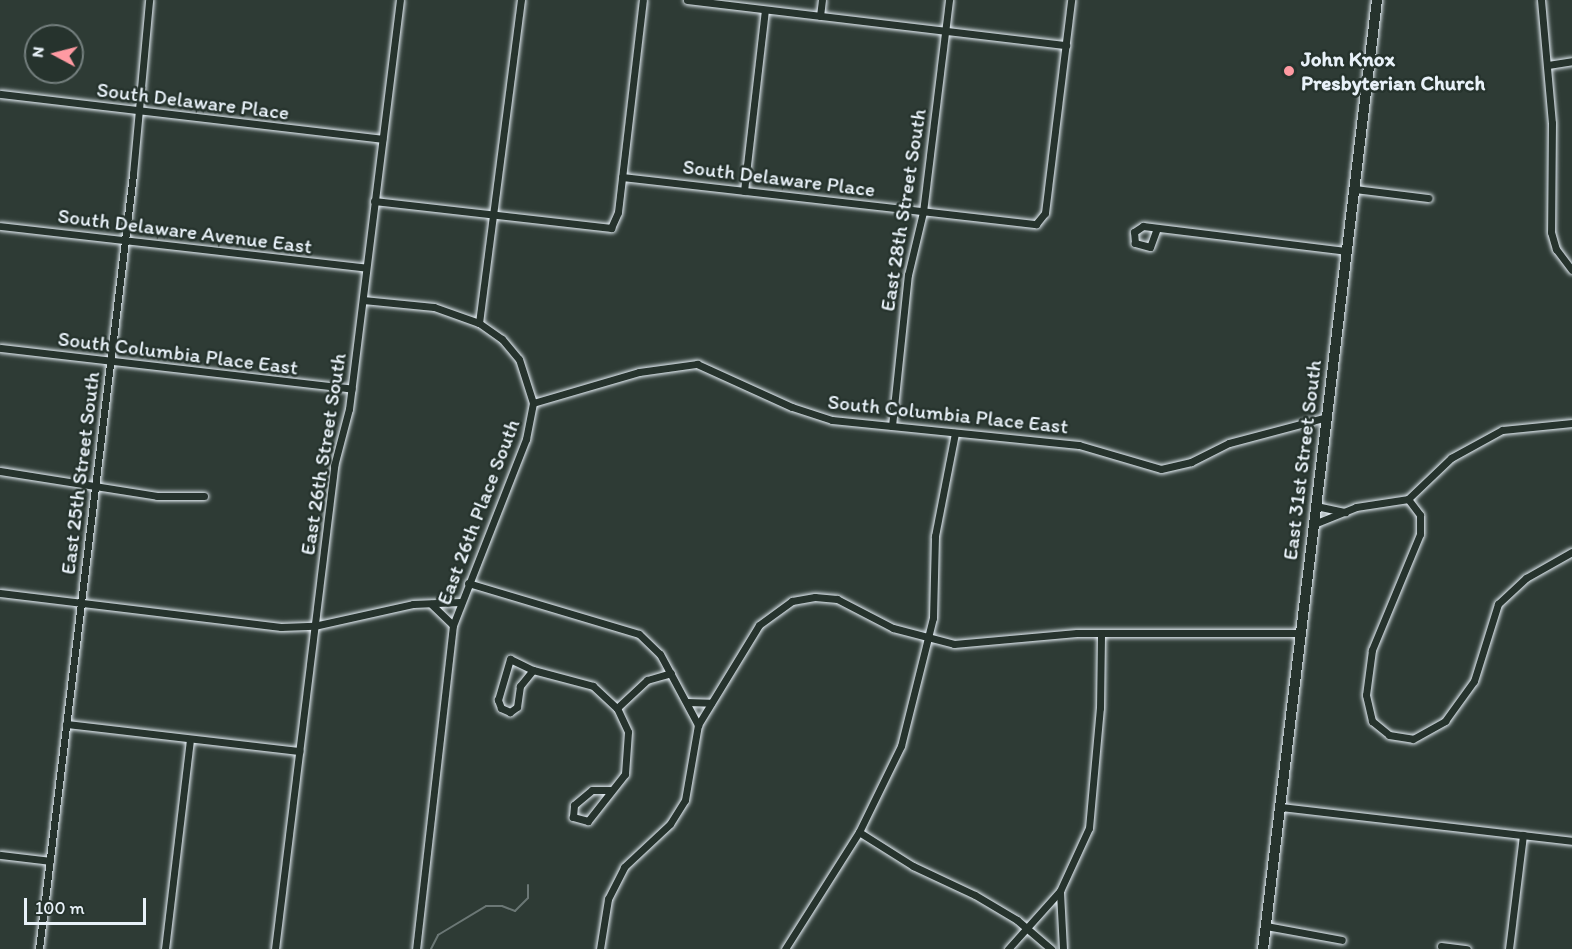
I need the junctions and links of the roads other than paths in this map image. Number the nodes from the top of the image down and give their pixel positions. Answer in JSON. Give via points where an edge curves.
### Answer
{"nodes":[{"id":1,"x":148,"y":0,"type":"edge"},
{"id":2,"x":394,"y":0,"type":"edge"},
{"id":3,"x":399,"y":0,"type":"edge"},
{"id":4,"x":521,"y":0,"type":"edge"},
{"id":5,"x":643,"y":0,"type":"edge"},
{"id":6,"x":687,"y":0,"type":"edge"},
{"id":7,"x":822,"y":0,"type":"edge"},
{"id":8,"x":949,"y":0,"type":"edge"},
{"id":9,"x":1071,"y":0,"type":"edge"},
{"id":10,"x":1377,"y":0,"type":"edge"},
{"id":11,"x":1541,"y":0,"type":"edge"},
{"id":12,"x":765,"y":10,"type":"junction"},
{"id":13,"x":820,"y":16,"type":"junction"},
{"id":14,"x":945,"y":30,"type":"junction"},
{"id":15,"x":1066,"y":45,"type":"junction"},
{"id":16,"x":1572,"y":61,"type":"edge"},
{"id":17,"x":1548,"y":65,"type":"junction"},
{"id":18,"x":0,"y":94,"type":"edge"},
{"id":19,"x":136,"y":111,"type":"junction"},
{"id":20,"x":382,"y":139,"type":"junction"},
{"id":21,"x":622,"y":177,"type":"junction"},
{"id":22,"x":1354,"y":189,"type":"junction"},
{"id":23,"x":744,"y":191,"type":"junction"},
{"id":24,"x":1428,"y":198,"type":"dead end"},
{"id":25,"x":374,"y":201,"type":"junction"},
{"id":26,"x":923,"y":212,"type":"junction"},
{"id":27,"x":494,"y":215,"type":"junction"},
{"id":28,"x":0,"y":226,"type":"edge"},
{"id":29,"x":1157,"y":228,"type":"dead end"},
{"id":30,"x":125,"y":242,"type":"junction"},
{"id":31,"x":1347,"y":251,"type":"junction"},
{"id":32,"x":366,"y":268,"type":"junction"},
{"id":33,"x":1572,"y":270,"type":"edge"},
{"id":34,"x":363,"y":300,"type":"junction"},
{"id":35,"x":479,"y":323,"type":"junction"},
{"id":36,"x":0,"y":348,"type":"edge"},
{"id":37,"x":110,"y":362,"type":"junction"},
{"id":38,"x":352,"y":389,"type":"junction"},
{"id":39,"x":533,"y":403,"type":"junction"},
{"id":40,"x":1327,"y":417,"type":"junction"},
{"id":41,"x":1572,"y":423,"type":"edge"},
{"id":42,"x":892,"y":426,"type":"junction"},
{"id":43,"x":955,"y":433,"type":"junction"},
{"id":44,"x":0,"y":471,"type":"edge"},
{"id":45,"x":95,"y":485,"type":"junction"},
{"id":46,"x":204,"y":496,"type":"dead end"},
{"id":47,"x":1408,"y":498,"type":"junction"},
{"id":48,"x":1316,"y":506,"type":"junction"},
{"id":49,"x":1345,"y":512,"type":"junction"},
{"id":50,"x":1314,"y":525,"type":"junction"},
{"id":51,"x":1572,"y":552,"type":"edge"},
{"id":52,"x":468,"y":583,"type":"junction"},
{"id":53,"x":0,"y":593,"type":"edge"},
{"id":54,"x":460,"y":602,"type":"junction"},
{"id":55,"x":81,"y":603,"type":"junction"},
{"id":56,"x":430,"y":604,"type":"junction"},
{"id":57,"x":453,"y":625,"type":"junction"},
{"id":58,"x":314,"y":626,"type":"junction"},
{"id":59,"x":1101,"y":633,"type":"junction"},
{"id":60,"x":1301,"y":633,"type":"junction"},
{"id":61,"x":926,"y":639,"type":"junction"},
{"id":62,"x":533,"y":670,"type":"junction"},
{"id":63,"x":670,"y":673,"type":"junction"},
{"id":64,"x":687,"y":702,"type":"junction"},
{"id":65,"x":711,"y":704,"type":"junction"},
{"id":66,"x":617,"y":708,"type":"junction"},
{"id":67,"x":66,"y":724,"type":"junction"},
{"id":68,"x":698,"y":725,"type":"junction"},
{"id":69,"x":190,"y":739,"type":"junction"},
{"id":70,"x":299,"y":751,"type":"junction"},
{"id":71,"x":611,"y":790,"type":"junction"},
{"id":72,"x":1280,"y":807,"type":"junction"},
{"id":73,"x":859,"y":832,"type":"junction"},
{"id":74,"x":1523,"y":835,"type":"junction"},
{"id":75,"x":1572,"y":841,"type":"edge"},
{"id":76,"x":0,"y":855,"type":"edge"},
{"id":77,"x":50,"y":861,"type":"junction"},
{"id":78,"x":1060,"y":891,"type":"junction"},
{"id":79,"x":1266,"y":926,"type":"junction"},
{"id":80,"x":1028,"y":928,"type":"junction"},
{"id":81,"x":1342,"y":940,"type":"dead end"},
{"id":82,"x":1441,"y":946,"type":"dead end"},
{"id":83,"x":39,"y":949,"type":"edge"},
{"id":84,"x":165,"y":949,"type":"edge"},
{"id":85,"x":275,"y":949,"type":"edge"},
{"id":86,"x":416,"y":949,"type":"edge"},
{"id":87,"x":600,"y":949,"type":"edge"},
{"id":88,"x":785,"y":949,"type":"edge"},
{"id":89,"x":1008,"y":949,"type":"edge"},
{"id":90,"x":1051,"y":949,"type":"edge"},
{"id":91,"x":1063,"y":949,"type":"edge"},
{"id":92,"x":1263,"y":949,"type":"edge"},
{"id":93,"x":1467,"y":949,"type":"edge"},
{"id":94,"x":1509,"y":949,"type":"edge"}],
"edges":[{"from":1,"to":19,"type":"street","name":"East 25th Street South"},
{"from":2,"to":3,"type":"street"},
{"from":3,"to":20,"type":"street","name":"East 26th Street South"},
{"from":4,"to":27,"type":"street"},
{"from":5,"to":21,"type":"street"},
{"from":6,"to":12,"type":"street"},
{"from":7,"to":13,"type":"street"},
{"from":8,"to":14,"type":"street","name":"East 28th Street South"},
{"from":9,"to":15,"type":"street"},
{"from":10,"to":22,"type":"main road","name":"East 31st Street South"},
{"from":11,"to":17,"type":"street"},
{"from":12,"to":13,"type":"street"},
{"from":12,"to":23,"type":"street"},
{"from":13,"to":14,"type":"street"},
{"from":14,"to":15,"type":"street"},
{"from":14,"to":26,"type":"street","name":"East 28th Street South"},
{"from":15,"to":26,"type":"street","name":"South Delaware Place","via":[[1046,213],[1040,222],[1028,225]]},
{"from":16,"to":17,"type":"street"},
{"from":17,"to":33,"type":"street","via":[[1551,232],[1556,249]]},
{"from":18,"to":19,"type":"street","name":"South Delaware Place"},
{"from":19,"to":20,"type":"street","name":"South Delaware Place"},
{"from":19,"to":30,"type":"street","name":"East 25th Street South"},
{"from":20,"to":25,"type":"street","name":"East 26th Street South"},
{"from":21,"to":23,"type":"street","name":"South Delaware Place"},
{"from":21,"to":27,"type":"street","via":[[615,224],[605,228]]},
{"from":22,"to":24,"type":"street"},
{"from":22,"to":31,"type":"main road","name":"East 31st Street South"},
{"from":23,"to":26,"type":"street","name":"South Delaware Place"},
{"from":25,"to":27,"type":"street"},
{"from":25,"to":32,"type":"street","name":"East 26th Street South"},
{"from":26,"to":42,"type":"street","name":"East 28th Street South","via":[[908,275]]},
{"from":27,"to":35,"type":"street"},
{"from":28,"to":30,"type":"street","name":"South Delaware Avenue East"},
{"from":29,"to":31,"type":"street"},
{"from":30,"to":32,"type":"street","name":"South Delaware Avenue East"},
{"from":30,"to":37,"type":"street","name":"East 25th Street South"},
{"from":31,"to":40,"type":"main road","name":"East 31st Street South"},
{"from":32,"to":34,"type":"street","name":"East 26th Street South"},
{"from":34,"to":35,"type":"street","name":"East 26th Place South","via":[[434,307]]},
{"from":34,"to":38,"type":"street","name":"East 26th Street South"},
{"from":35,"to":39,"type":"street","name":"East 26th Place South","via":[[502,339],[519,359]]},
{"from":36,"to":37,"type":"street","name":"South Columbia Place East"},
{"from":37,"to":38,"type":"street","name":"South Columbia Place East"},
{"from":37,"to":45,"type":"street","name":"East 25th Street South"},
{"from":38,"to":58,"type":"street","name":"East 26th Street South","via":[[335,454]]},
{"from":39,"to":42,"type":"street","name":"South Columbia Place East","via":[[648,369],[697,363],[810,414]]},
{"from":39,"to":52,"type":"street","name":"East 26th Place South","via":[[526,439]]},
{"from":40,"to":43,"type":"street","name":"South Columbia Place East","via":[[1229,443],[1191,462],[1161,469],[1079,445]]},
{"from":40,"to":48,"type":"main road","name":"East 31st Street South"},
{"from":41,"to":47,"type":"street","via":[[1502,430],[1451,458]]},
{"from":42,"to":43,"type":"street","name":"South Columbia Place East"},
{"from":43,"to":61,"type":"street","via":[[938,515],[933,618]]},
{"from":44,"to":45,"type":"street"},
{"from":45,"to":46,"type":"street","via":[[157,496]]},
{"from":45,"to":55,"type":"street","name":"East 25th Street South"},
{"from":47,"to":49,"type":"street"},
{"from":47,"to":51,"type":"street","via":[[1420,515],[1420,534],[1372,650],[1366,695],[1372,722],[1396,737],[1413,739],[1446,720],[1474,681],[1498,604],[1526,578]]},
{"from":48,"to":49,"type":"street"},
{"from":48,"to":50,"type":"main road","name":"East 31st Street South"},
{"from":49,"to":50,"type":"street"},
{"from":50,"to":60,"type":"main road","name":"East 31st Street South"},
{"from":52,"to":54,"type":"street","name":"East 26th Place South"},
{"from":52,"to":63,"type":"street","via":[[639,634],[653,645]]},
{"from":53,"to":55,"type":"street"},
{"from":54,"to":56,"type":"street"},
{"from":54,"to":57,"type":"street","name":"East 26th Place South"},
{"from":55,"to":58,"type":"street","via":[[271,626]]},
{"from":55,"to":67,"type":"street","name":"East 25th Street South"},
{"from":56,"to":57,"type":"street"},
{"from":56,"to":58,"type":"street","via":[[394,606]]},
{"from":57,"to":86,"type":"street","name":"East 26th Place South"},
{"from":58,"to":70,"type":"street","name":"East 26th Street South"},
{"from":59,"to":60,"type":"street"},
{"from":59,"to":61,"type":"street","via":[[954,644]]},
{"from":59,"to":78,"type":"street","via":[[1100,708],[1091,817]]},
{"from":60,"to":72,"type":"main road","name":"East 31st Street South"},
{"from":61,"to":65,"type":"street","via":[[893,628],[837,599],[792,601],[759,626]]},
{"from":61,"to":73,"type":"street","via":[[901,746]]},
{"from":62,"to":62,"type":"street","via":[[520,686],[517,707],[510,711],[501,708],[498,700],[505,686],[507,661],[514,659]]},
{"from":62,"to":66,"type":"street","via":[[592,686]]},
{"from":63,"to":64,"type":"street"},
{"from":63,"to":66,"type":"street","via":[[647,680]]},
{"from":64,"to":65,"type":"street"},
{"from":64,"to":68,"type":"street"},
{"from":65,"to":68,"type":"street"},
{"from":66,"to":71,"type":"street","via":[[628,732],[628,753],[625,774]]},
{"from":67,"to":69,"type":"street"},
{"from":67,"to":77,"type":"street","name":"East 25th Street South"},
{"from":68,"to":87,"type":"street","via":[[685,800],[670,824],[624,867],[608,899]]},
{"from":69,"to":70,"type":"street"},
{"from":69,"to":84,"type":"street"},
{"from":70,"to":85,"type":"street","name":"East 26th Street South"},
{"from":71,"to":71,"type":"street","via":[[588,821],[574,819],[574,805],[592,790]]},
{"from":72,"to":74,"type":"street"},
{"from":72,"to":79,"type":"main road","name":"East 31st Street South"},
{"from":73,"to":80,"type":"street","via":[[913,867],[975,895]]},
{"from":73,"to":88,"type":"street"},
{"from":74,"to":75,"type":"street"},
{"from":74,"to":94,"type":"street"},
{"from":76,"to":77,"type":"street"},
{"from":77,"to":83,"type":"street","name":"East 25th Street South"},
{"from":78,"to":80,"type":"street"},
{"from":78,"to":91,"type":"street"},
{"from":79,"to":81,"type":"street"},
{"from":79,"to":92,"type":"main road","name":"East 31st Street South"},
{"from":80,"to":89,"type":"street"},
{"from":80,"to":90,"type":"street"},
{"from":82,"to":93,"type":"street"}]}
